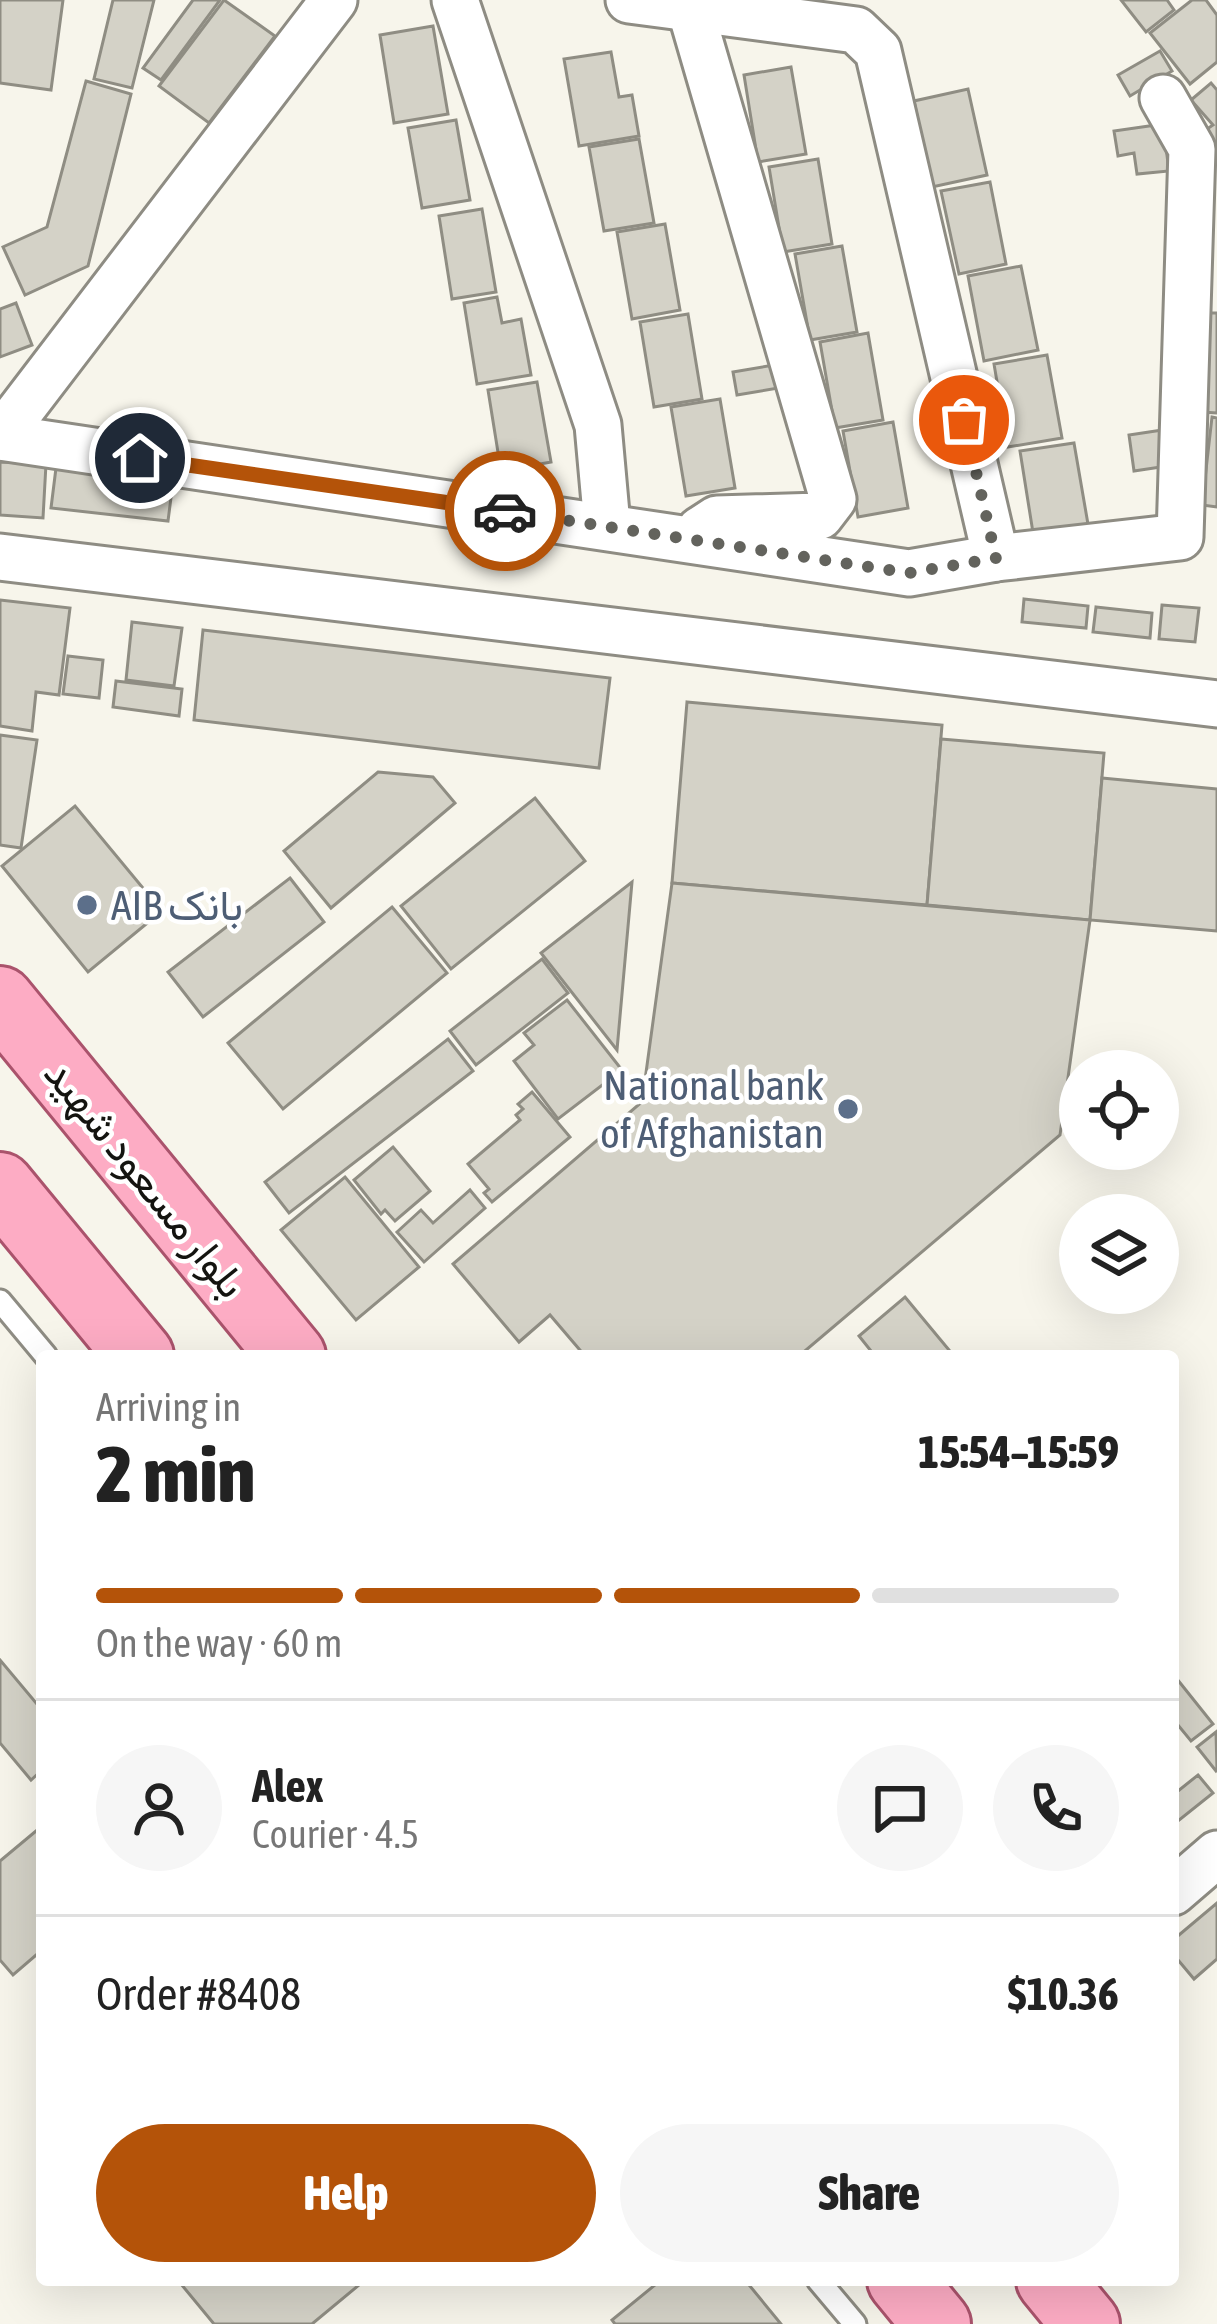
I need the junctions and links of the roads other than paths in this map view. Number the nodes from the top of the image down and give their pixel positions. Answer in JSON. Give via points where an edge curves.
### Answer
{"nodes":[{"id":1,"x":334,"y":0,"type":"edge"},
{"id":2,"x":454,"y":0,"type":"edge"},
{"id":3,"x":628,"y":0,"type":"edge"},
{"id":4,"x":690,"y":8,"type":"junction"},
{"id":5,"x":1162,"y":98,"type":"dead end"},
{"id":6,"x":0,"y":437,"type":"edge"},
{"id":7,"x":608,"y":525,"type":"junction"},
{"id":8,"x":687,"y":538,"type":"junction"},
{"id":9,"x":0,"y":556,"type":"edge"},
{"id":10,"x":996,"y":558,"type":"junction"},
{"id":11,"x":1217,"y":704,"type":"edge"},
{"id":12,"x":0,"y":1000,"type":"edge"},
{"id":13,"x":0,"y":1186,"type":"edge"},
{"id":14,"x":0,"y":1300,"type":"edge"},
{"id":15,"x":41,"y":1350,"type":"edge"},
{"id":16,"x":135,"y":1350,"type":"edge"},
{"id":17,"x":287,"y":1350,"type":"edge"},
{"id":18,"x":1217,"y":1854,"type":"edge"},
{"id":19,"x":1179,"y":1887,"type":"edge"},
{"id":20,"x":823,"y":2286,"type":"edge"},
{"id":21,"x":906,"y":2286,"type":"edge"},
{"id":22,"x":1055,"y":2286,"type":"edge"},
{"id":23,"x":855,"y":2324,"type":"edge"},
{"id":24,"x":938,"y":2324,"type":"edge"},
{"id":25,"x":1086,"y":2324,"type":"edge"}],
"edges":[{"from":1,"to":6,"type":"street"},
{"from":2,"to":7,"type":"street","via":[[598,425]]},
{"from":3,"to":4,"type":"street"},
{"from":4,"to":8,"type":"street","via":[[833,499],[820,516],[717,519]]},
{"from":4,"to":10,"type":"street","via":[[856,30],[878,51]]},
{"from":5,"to":10,"type":"street","via":[[1192,149],[1180,537]]},
{"from":6,"to":7,"type":"street"},
{"from":7,"to":8,"type":"street"},
{"from":8,"to":10,"type":"street","via":[[909,573]]},
{"from":9,"to":11,"type":"street"},
{"from":12,"to":17,"type":"main road","name":"بلوار مسعود شهید"},
{"from":13,"to":16,"type":"main road"},
{"from":14,"to":15,"type":"lane"},
{"from":18,"to":19,"type":"street"},
{"from":20,"to":23,"type":"lane"},
{"from":21,"to":24,"type":"main road"},
{"from":22,"to":25,"type":"main road"}]}
